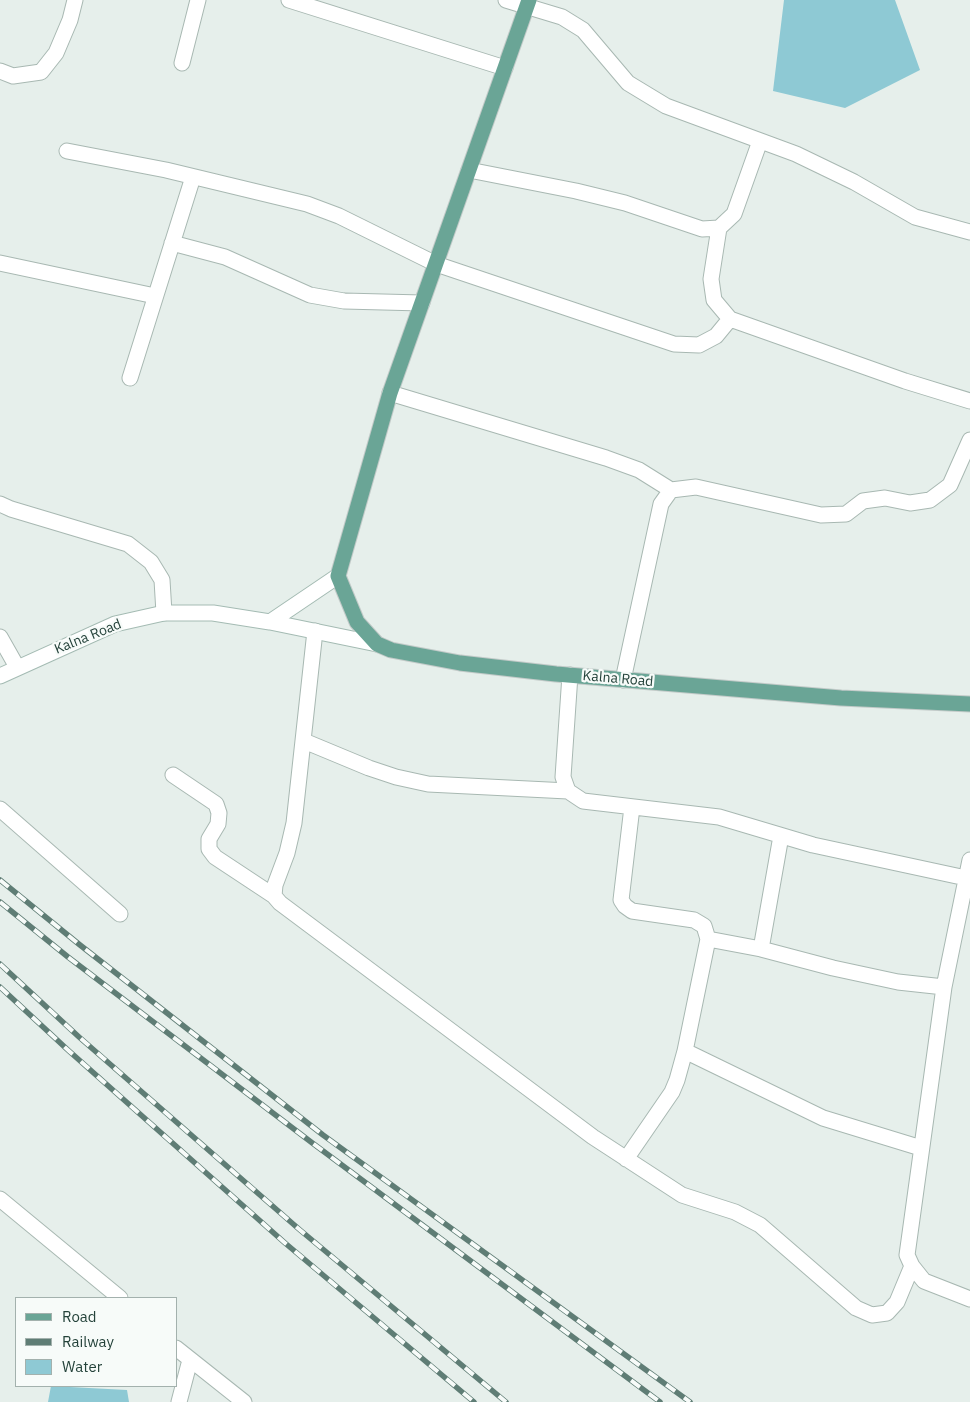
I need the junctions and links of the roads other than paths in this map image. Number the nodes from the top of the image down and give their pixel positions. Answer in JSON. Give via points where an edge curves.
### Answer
{"nodes":[{"id":1,"x":75,"y":0,"type":"edge"},
{"id":2,"x":198,"y":0,"type":"edge"},
{"id":3,"x":289,"y":0,"type":"edge"},
{"id":4,"x":506,"y":0,"type":"edge"},
{"id":5,"x":528,"y":4,"type":"edge"},
{"id":6,"x":182,"y":63,"type":"dead end"},
{"id":7,"x":505,"y":68,"type":"junction"},
{"id":8,"x":0,"y":71,"type":"edge"},
{"id":9,"x":760,"y":141,"type":"junction"},
{"id":10,"x":67,"y":151,"type":"dead end"},
{"id":11,"x":469,"y":170,"type":"junction"},
{"id":12,"x":193,"y":177,"type":"junction"},
{"id":13,"x":719,"y":228,"type":"junction"},
{"id":14,"x":970,"y":232,"type":"edge"},
{"id":15,"x":172,"y":243,"type":"junction"},
{"id":16,"x":0,"y":263,"type":"edge"},
{"id":17,"x":436,"y":264,"type":"junction"},
{"id":18,"x":155,"y":296,"type":"junction"},
{"id":19,"x":422,"y":303,"type":"junction"},
{"id":20,"x":730,"y":319,"type":"junction"},
{"id":21,"x":130,"y":378,"type":"dead end"},
{"id":22,"x":390,"y":393,"type":"junction"},
{"id":23,"x":970,"y":401,"type":"edge"},
{"id":24,"x":970,"y":440,"type":"edge"},
{"id":25,"x":671,"y":490,"type":"junction"},
{"id":26,"x":0,"y":504,"type":"edge"},
{"id":27,"x":338,"y":576,"type":"junction"},
{"id":28,"x":164,"y":613,"type":"junction"},
{"id":29,"x":270,"y":622,"type":"junction"},
{"id":30,"x":315,"y":631,"type":"junction"},
{"id":31,"x":0,"y":637,"type":"edge"},
{"id":32,"x":378,"y":644,"type":"junction"},
{"id":33,"x":17,"y":667,"type":"junction"},
{"id":34,"x":0,"y":676,"type":"edge"},
{"id":35,"x":570,"y":676,"type":"junction"},
{"id":36,"x":623,"y":680,"type":"junction"},
{"id":37,"x":970,"y":704,"type":"edge"},
{"id":38,"x":304,"y":741,"type":"junction"},
{"id":39,"x":173,"y":776,"type":"dead end"},
{"id":40,"x":568,"y":791,"type":"junction"},
{"id":41,"x":632,"y":807,"type":"junction"},
{"id":42,"x":0,"y":809,"type":"edge"},
{"id":43,"x":781,"y":836,"type":"junction"},
{"id":44,"x":970,"y":860,"type":"edge"},
{"id":45,"x":966,"y":878,"type":"junction"},
{"id":46,"x":274,"y":896,"type":"junction"},
{"id":47,"x":120,"y":914,"type":"dead end"},
{"id":48,"x":708,"y":939,"type":"junction"},
{"id":49,"x":761,"y":949,"type":"junction"},
{"id":50,"x":944,"y":987,"type":"junction"},
{"id":51,"x":685,"y":1050,"type":"junction"},
{"id":52,"x":921,"y":1148,"type":"junction"},
{"id":53,"x":626,"y":1159,"type":"junction"},
{"id":54,"x":0,"y":1199,"type":"edge"},
{"id":55,"x":912,"y":1266,"type":"junction"},
{"id":56,"x":119,"y":1297,"type":"edge"},
{"id":57,"x":970,"y":1299,"type":"edge"},
{"id":58,"x":178,"y":1350,"type":"edge"},
{"id":59,"x":190,"y":1360,"type":"junction"},
{"id":60,"x":179,"y":1402,"type":"edge"},
{"id":61,"x":244,"y":1402,"type":"edge"}],
"edges":[{"from":1,"to":8,"type":"street","via":[[56,53],[41,72],[13,76]]},
{"from":2,"to":6,"type":"street"},
{"from":3,"to":7,"type":"street"},
{"from":4,"to":5,"type":"street"},
{"from":5,"to":7,"type":"main road"},
{"from":5,"to":9,"type":"street","via":[[562,16],[583,30],[628,83],[666,106]]},
{"from":7,"to":11,"type":"main road"},
{"from":9,"to":13,"type":"street","via":[[734,214]]},
{"from":9,"to":14,"type":"street","via":[[854,182],[915,216]]},
{"from":10,"to":12,"type":"street"},
{"from":11,"to":13,"type":"street","via":[[608,199],[702,229]]},
{"from":11,"to":17,"type":"main road"},
{"from":12,"to":15,"type":"street"},
{"from":12,"to":17,"type":"street","via":[[307,204],[339,216]]},
{"from":13,"to":20,"type":"street","via":[[711,279],[714,300]]},
{"from":15,"to":18,"type":"street"},
{"from":15,"to":19,"type":"street","via":[[225,257],[310,295],[344,301]]},
{"from":16,"to":18,"type":"street"},
{"from":17,"to":19,"type":"main road"},
{"from":17,"to":20,"type":"street","via":[[674,344],[698,345],[716,336]]},
{"from":18,"to":21,"type":"street"},
{"from":19,"to":22,"type":"main road"},
{"from":20,"to":23,"type":"street"},
{"from":22,"to":25,"type":"street","via":[[606,458],[639,470]]},
{"from":22,"to":27,"type":"main road"},
{"from":24,"to":25,"type":"street","via":[[950,485],[930,500],[910,503],[885,498],[863,501],[846,514],[821,515],[696,487]]},
{"from":25,"to":36,"type":"street","via":[[661,504]]},
{"from":26,"to":28,"type":"street","via":[[128,544],[152,562],[162,580]]},
{"from":27,"to":29,"type":"street"},
{"from":27,"to":32,"type":"main road","via":[[357,622]]},
{"from":28,"to":29,"type":"street","name":"Kalna Road","via":[[213,613]]},
{"from":28,"to":33,"type":"street","name":"Kalna Road","via":[[115,624]]},
{"from":29,"to":30,"type":"street","name":"Kalna Road"},
{"from":30,"to":32,"type":"street","name":"Kalna Road"},
{"from":30,"to":38,"type":"street"},
{"from":31,"to":33,"type":"street"},
{"from":32,"to":35,"type":"main road","name":"Kalna Road","via":[[391,650],[460,663]]},
{"from":33,"to":34,"type":"street","name":"Kalna Road"},
{"from":35,"to":36,"type":"main road","name":"Kalna Road"},
{"from":35,"to":40,"type":"street","via":[[564,777]]},
{"from":36,"to":37,"type":"main road","name":"Kalna Road","via":[[841,698]]},
{"from":38,"to":40,"type":"street","via":[[369,768],[428,784]]},
{"from":38,"to":46,"type":"street","via":[[294,823]]},
{"from":39,"to":46,"type":"street","via":[[216,804],[218,824],[209,849],[215,857]]},
{"from":40,"to":41,"type":"street","via":[[583,801]]},
{"from":41,"to":43,"type":"street","via":[[719,817]]},
{"from":41,"to":48,"type":"street","via":[[621,900],[624,906],[632,911],[694,920],[704,926]]},
{"from":42,"to":47,"type":"street"},
{"from":43,"to":45,"type":"street"},
{"from":43,"to":49,"type":"street"},
{"from":44,"to":45,"type":"street"},
{"from":45,"to":50,"type":"street"},
{"from":46,"to":53,"type":"street","via":[[577,1126]]},
{"from":48,"to":49,"type":"street"},
{"from":48,"to":51,"type":"street"},
{"from":49,"to":50,"type":"street","via":[[898,982]]},
{"from":50,"to":52,"type":"street"},
{"from":51,"to":52,"type":"street","via":[[824,1118]]},
{"from":51,"to":53,"type":"street","via":[[672,1092]]},
{"from":52,"to":55,"type":"street","via":[[907,1246]]},
{"from":53,"to":55,"type":"street","via":[[682,1195],[735,1212],[760,1225],[856,1308],[872,1314],[887,1313],[897,1302]]},
{"from":54,"to":56,"type":"street"},
{"from":55,"to":57,"type":"street","via":[[924,1281]]},
{"from":58,"to":59,"type":"street"},
{"from":59,"to":60,"type":"street"},
{"from":59,"to":61,"type":"street"}]}
